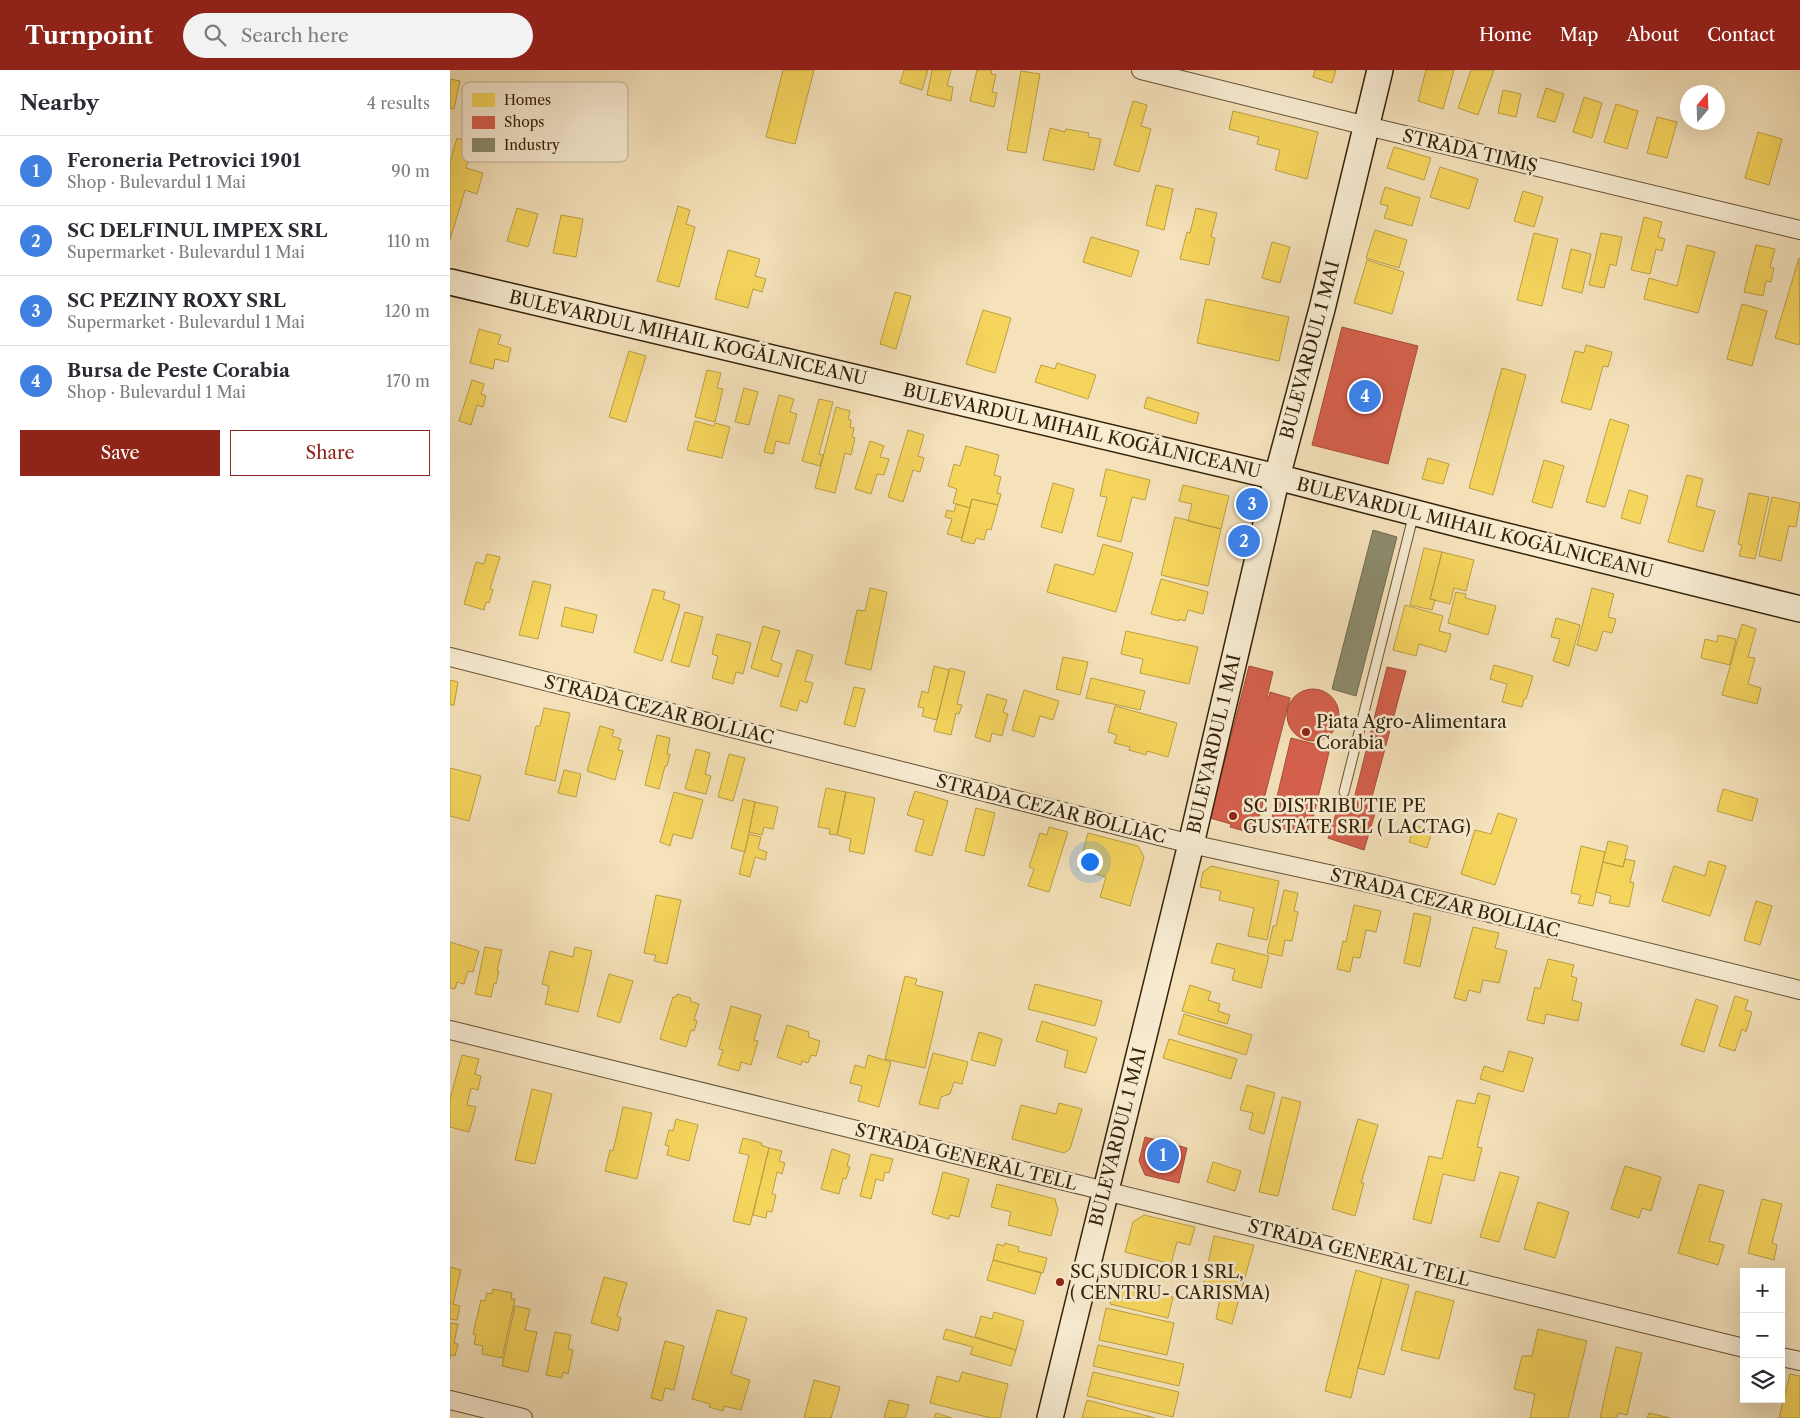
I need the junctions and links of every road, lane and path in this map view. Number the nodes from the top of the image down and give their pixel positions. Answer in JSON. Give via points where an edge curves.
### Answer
{"nodes":[{"id":1,"x":1141,"y":70,"type":"edge"},
{"id":2,"x":1380,"y":70,"type":"edge"},
{"id":3,"x":1367,"y":126,"type":"junction"},
{"id":4,"x":1800,"y":230,"type":"edge"},
{"id":5,"x":450,"y":282,"type":"edge"},
{"id":6,"x":1277,"y":477,"type":"junction"},
{"id":7,"x":1414,"y":513,"type":"junction"},
{"id":8,"x":1800,"y":609,"type":"edge"},
{"id":9,"x":450,"y":657,"type":"edge"},
{"id":10,"x":1344,"y":792,"type":"dead end"},
{"id":11,"x":1191,"y":844,"type":"junction"},
{"id":12,"x":1800,"y":990,"type":"edge"},
{"id":13,"x":450,"y":1030,"type":"edge"},
{"id":14,"x":1104,"y":1191,"type":"junction"},
{"id":15,"x":1740,"y":1347,"type":"edge"},
{"id":16,"x":1785,"y":1358,"type":"edge"},
{"id":17,"x":1800,"y":1361,"type":"edge"},
{"id":18,"x":450,"y":1400,"type":"edge"},
{"id":19,"x":523,"y":1418,"type":"edge"},
{"id":20,"x":1050,"y":1418,"type":"edge"}],
"edges":[{"from":1,"to":3,"type":"street","name":"STRADA TIMIȘ"},
{"from":2,"to":3,"type":"street","name":"BULEVARDUL 1 MAI"},
{"from":3,"to":4,"type":"street","name":"STRADA TIMIȘ"},
{"from":3,"to":6,"type":"street","name":"BULEVARDUL 1 MAI"},
{"from":5,"to":6,"type":"street","name":"BULEVARDUL MIHAIL KOGĂLNICEANU"},
{"from":6,"to":7,"type":"street","name":"BULEVARDUL MIHAIL KOGĂLNICEANU"},
{"from":6,"to":11,"type":"street","name":"BULEVARDUL 1 MAI"},
{"from":7,"to":8,"type":"street","name":"BULEVARDUL MIHAIL KOGĂLNICEANU"},
{"from":7,"to":10,"type":"lane"},
{"from":9,"to":11,"type":"street","name":"STRADA CEZAR BOLLIAC"},
{"from":11,"to":12,"type":"street","name":"STRADA CEZAR BOLLIAC","via":[[1365,882]]},
{"from":11,"to":14,"type":"street","name":"BULEVARDUL 1 MAI"},
{"from":13,"to":14,"type":"street","name":"STRADA GENERAL TELL"},
{"from":14,"to":15,"type":"street","name":"STRADA GENERAL TELL"},
{"from":14,"to":20,"type":"street","name":"BULEVARDUL 1 MAI"},
{"from":16,"to":17,"type":"street"},
{"from":18,"to":19,"type":"street"}]}
